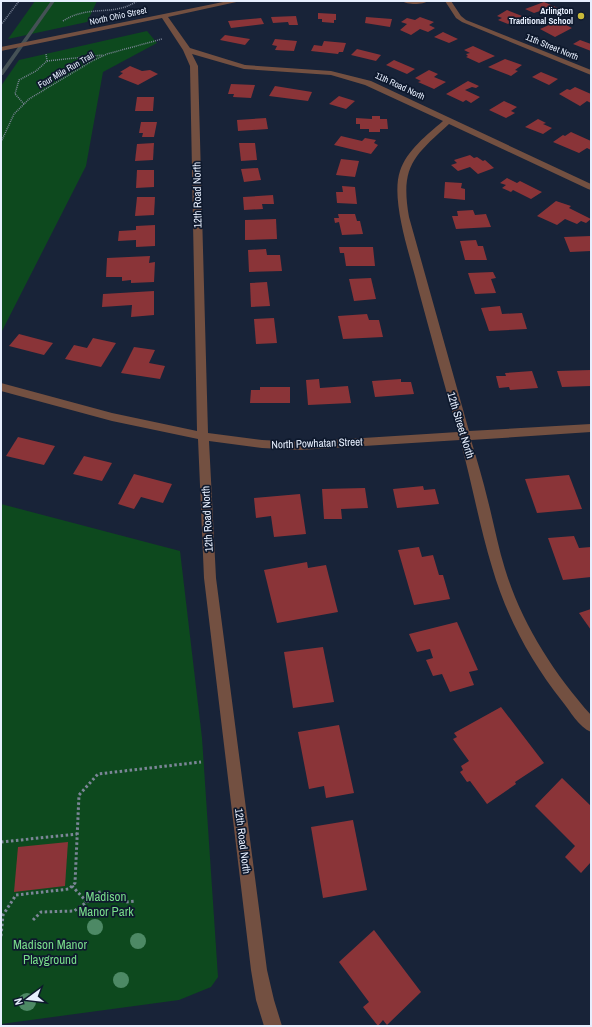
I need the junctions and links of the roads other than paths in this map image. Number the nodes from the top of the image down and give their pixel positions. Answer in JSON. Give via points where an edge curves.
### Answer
{"nodes":[{"id":1,"x":238,"y":1,"type":"edge"},
{"id":2,"x":405,"y":1,"type":"edge"},
{"id":3,"x":425,"y":1,"type":"edge"},
{"id":4,"x":448,"y":1,"type":"edge"},
{"id":5,"x":162,"y":16,"type":"junction"},
{"id":6,"x":1,"y":49,"type":"edge"},
{"id":7,"x":187,"y":50,"type":"junction"},
{"id":8,"x":591,"y":73,"type":"edge"},
{"id":9,"x":449,"y":120,"type":"junction"},
{"id":10,"x":591,"y":187,"type":"edge"},
{"id":11,"x":1,"y":387,"type":"edge"},
{"id":12,"x":591,"y":428,"type":"edge"},
{"id":13,"x":464,"y":436,"type":"junction"},
{"id":14,"x":203,"y":437,"type":"junction"},
{"id":15,"x":591,"y":725,"type":"edge"},
{"id":16,"x":273,"y":1026,"type":"edge"}],
"edges":[{"from":1,"to":5,"type":"street","name":"North Ohio Street"},
{"from":2,"to":3,"type":"street"},
{"from":4,"to":8,"type":"street","name":"11th Street North","via":[[458,17],[464,21]]},
{"from":5,"to":6,"type":"street","name":"North Ohio Street"},
{"from":5,"to":7,"type":"street","name":"12th Road North"},
{"from":7,"to":9,"type":"street","name":"11th Road North","via":[[244,67],[320,72],[353,78]]},
{"from":7,"to":14,"type":"street","name":"12th Road North","via":[[194,66]]},
{"from":9,"to":10,"type":"street","name":"11th Road North"},
{"from":9,"to":13,"type":"street","name":"12th Street North","via":[[409,160],[404,169],[400,189],[405,218]]},
{"from":11,"to":14,"type":"street","name":"North Powhatan Street"},
{"from":12,"to":13,"type":"street","name":"North Powhatan Street"},
{"from":13,"to":14,"type":"street","name":"North Powhatan Street","via":[[300,446],[262,445]]},
{"from":13,"to":15,"type":"street","name":"12th Street North","via":[[497,562],[511,602],[526,636],[542,663]]},
{"from":14,"to":16,"type":"street","name":"12th Road North","via":[[211,586],[259,970]]}]}
